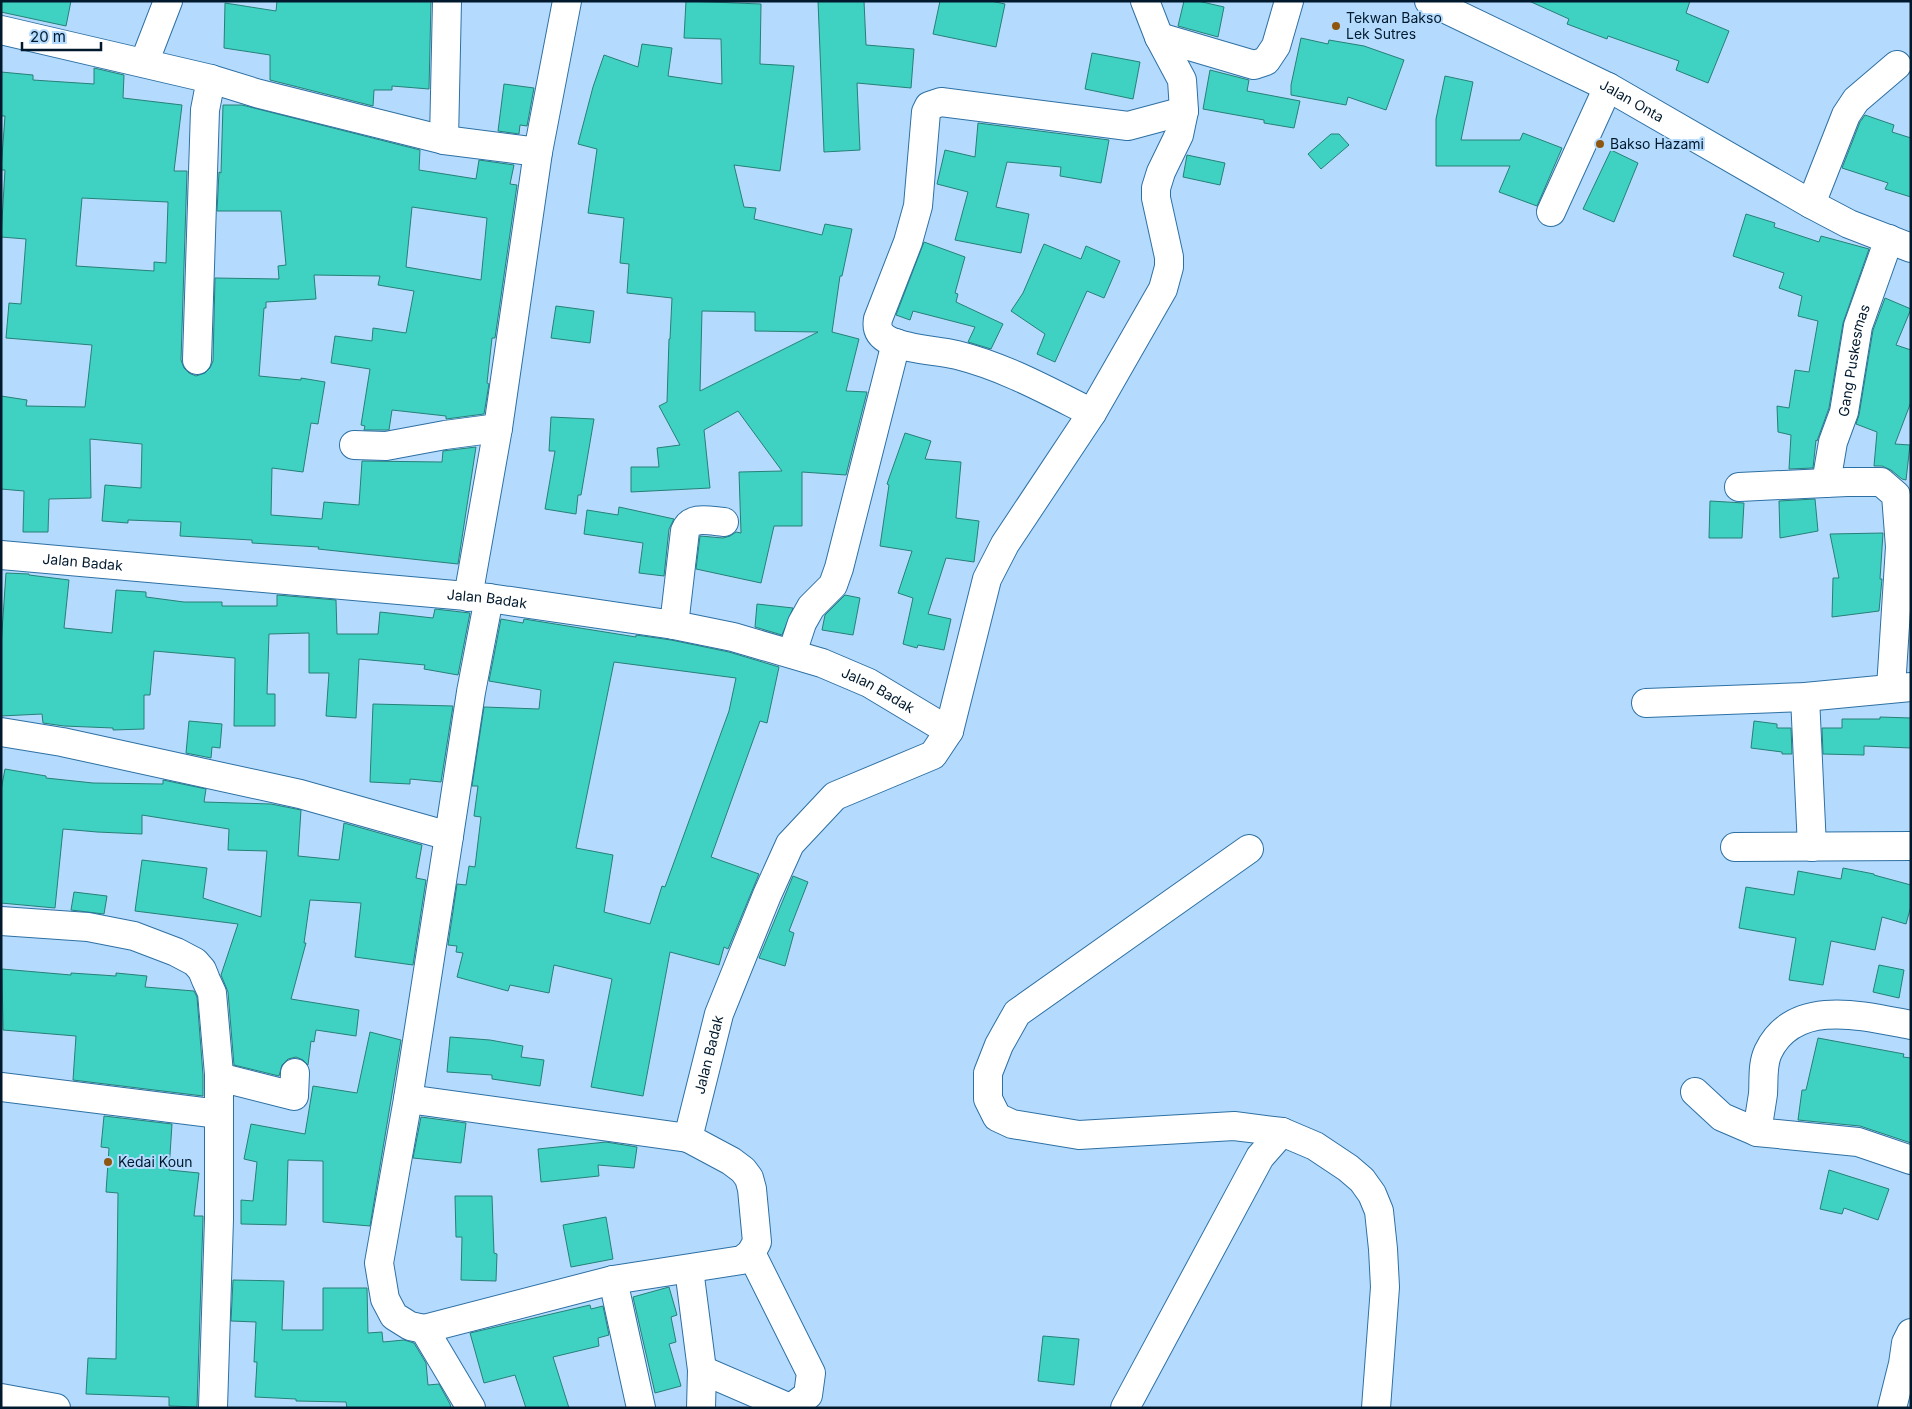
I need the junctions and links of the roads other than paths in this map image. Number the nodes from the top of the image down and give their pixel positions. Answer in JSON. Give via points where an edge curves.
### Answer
{"nodes":[{"id":1,"x":168,"y":1,"type":"edge"},
{"id":2,"x":447,"y":1,"type":"edge"},
{"id":3,"x":567,"y":1,"type":"edge"},
{"id":4,"x":1145,"y":1,"type":"edge"},
{"id":5,"x":1289,"y":1,"type":"edge"},
{"id":6,"x":1429,"y":1,"type":"edge"},
{"id":7,"x":1,"y":30,"type":"edge"},
{"id":8,"x":1159,"y":37,"type":"junction"},
{"id":9,"x":144,"y":63,"type":"junction"},
{"id":10,"x":1897,"y":65,"type":"dead end"},
{"id":11,"x":211,"y":79,"type":"junction"},
{"id":12,"x":1608,"y":87,"type":"junction"},
{"id":13,"x":1184,"y":111,"type":"junction"},
{"id":14,"x":444,"y":140,"type":"junction"},
{"id":15,"x":538,"y":152,"type":"junction"},
{"id":16,"x":1811,"y":204,"type":"junction"},
{"id":17,"x":1551,"y":212,"type":"dead end"},
{"id":18,"x":1900,"y":244,"type":"edge"},
{"id":19,"x":896,"y":343,"type":"junction"},
{"id":20,"x":197,"y":360,"type":"dead end"},
{"id":21,"x":1092,"y":413,"type":"junction"},
{"id":22,"x":498,"y":428,"type":"junction"},
{"id":23,"x":354,"y":445,"type":"dead end"},
{"id":24,"x":1826,"y":483,"type":"junction"},
{"id":25,"x":1740,"y":487,"type":"dead end"},
{"id":26,"x":724,"y":522,"type":"dead end"},
{"id":27,"x":1,"y":555,"type":"edge"},
{"id":28,"x":479,"y":597,"type":"junction"},
{"id":29,"x":674,"y":625,"type":"junction"},
{"id":30,"x":792,"y":653,"type":"junction"},
{"id":31,"x":1901,"y":688,"type":"edge"},
{"id":32,"x":1805,"y":696,"type":"junction"},
{"id":33,"x":1646,"y":703,"type":"dead end"},
{"id":34,"x":949,"y":731,"type":"junction"},
{"id":35,"x":1,"y":732,"type":"edge"},
{"id":36,"x":449,"y":836,"type":"junction"},
{"id":37,"x":1911,"y":846,"type":"edge"},
{"id":38,"x":1735,"y":847,"type":"dead end"},
{"id":39,"x":1812,"y":848,"type":"junction"},
{"id":40,"x":1250,"y":849,"type":"dead end"},
{"id":41,"x":1,"y":921,"type":"edge"},
{"id":42,"x":1911,"y":1025,"type":"edge"},
{"id":43,"x":295,"y":1072,"type":"dead end"},
{"id":44,"x":219,"y":1077,"type":"junction"},
{"id":45,"x":1,"y":1087,"type":"edge"},
{"id":46,"x":1695,"y":1092,"type":"dead end"},
{"id":47,"x":408,"y":1099,"type":"junction"},
{"id":48,"x":219,"y":1114,"type":"junction"},
{"id":49,"x":1282,"y":1132,"type":"junction"},
{"id":50,"x":1756,"y":1132,"type":"junction"},
{"id":51,"x":688,"y":1138,"type":"junction"},
{"id":52,"x":1911,"y":1160,"type":"edge"},
{"id":53,"x":746,"y":1257,"type":"junction"},
{"id":54,"x":689,"y":1269,"type":"junction"},
{"id":55,"x":613,"y":1280,"type":"junction"},
{"id":56,"x":424,"y":1328,"type":"junction"},
{"id":57,"x":1911,"y":1333,"type":"edge"},
{"id":58,"x":702,"y":1370,"type":"junction"},
{"id":59,"x":1,"y":1398,"type":"edge"},
{"id":60,"x":56,"y":1408,"type":"edge"},
{"id":61,"x":213,"y":1408,"type":"edge"},
{"id":62,"x":471,"y":1408,"type":"edge"},
{"id":63,"x":641,"y":1408,"type":"edge"},
{"id":64,"x":701,"y":1408,"type":"edge"},
{"id":65,"x":790,"y":1408,"type":"edge"},
{"id":66,"x":1125,"y":1408,"type":"edge"},
{"id":67,"x":1376,"y":1408,"type":"edge"},
{"id":68,"x":1892,"y":1408,"type":"edge"}],
"edges":[{"from":1,"to":9,"type":"street"},
{"from":2,"to":14,"type":"street"},
{"from":3,"to":15,"type":"street"},
{"from":4,"to":8,"type":"street"},
{"from":5,"to":8,"type":"street","via":[[1276,46],[1266,61],[1254,65]]},
{"from":6,"to":12,"type":"street","name":"Jalan Onta"},
{"from":7,"to":9,"type":"street"},
{"from":8,"to":13,"type":"street","via":[[1182,80]]},
{"from":9,"to":11,"type":"street"},
{"from":10,"to":16,"type":"street","via":[[1856,100],[1846,115]]},
{"from":11,"to":14,"type":"street"},
{"from":11,"to":20,"type":"street","via":[[205,110]]},
{"from":12,"to":16,"type":"street","name":"Jalan Onta"},
{"from":12,"to":17,"type":"street"},
{"from":13,"to":19,"type":"street","via":[[1128,126],[941,102],[929,106],[914,225],[877,326],[882,336]]},
{"from":13,"to":21,"type":"street","via":[[1179,135],[1156,188],[1169,257],[1166,280]]},
{"from":14,"to":15,"type":"street"},
{"from":15,"to":22,"type":"street"},
{"from":16,"to":18,"type":"street","name":"Jalan Onta","via":[[1849,224]]},
{"from":18,"to":24,"type":"street","name":"Gang Puskesmas","via":[[1858,326],[1844,412],[1833,442]]},
{"from":19,"to":21,"type":"street","via":[[958,355],[1010,372]]},
{"from":19,"to":30,"type":"street","via":[[839,568],[833,585],[802,623]]},
{"from":21,"to":34,"type":"street","via":[[1005,544],[987,579]]},
{"from":22,"to":23,"type":"street","via":[[386,446]]},
{"from":22,"to":28,"type":"street"},
{"from":24,"to":25,"type":"street"},
{"from":24,"to":31,"type":"street","via":[[1881,482],[1896,496],[1900,547]]},
{"from":26,"to":29,"type":"street","via":[[697,520],[687,525]]},
{"from":27,"to":28,"type":"street","name":"Jalan Badak"},
{"from":28,"to":29,"type":"street","name":"Jalan Badak"},
{"from":28,"to":36,"type":"street","via":[[471,692]]},
{"from":29,"to":30,"type":"street","name":"Jalan Badak"},
{"from":30,"to":34,"type":"street","name":"Jalan Badak","via":[[869,683]]},
{"from":31,"to":32,"type":"street"},
{"from":32,"to":33,"type":"street"},
{"from":32,"to":39,"type":"street"},
{"from":34,"to":51,"type":"street","name":"Jalan Badak","via":[[932,755],[835,796],[790,844],[719,1014]]},
{"from":35,"to":36,"type":"street","via":[[62,742],[300,794]]},
{"from":36,"to":47,"type":"street"},
{"from":37,"to":39,"type":"street"},
{"from":38,"to":39,"type":"street"},
{"from":40,"to":49,"type":"street","via":[[1017,1013],[988,1073],[988,1099],[997,1117],[1012,1124],[1079,1135],[1234,1126]]},
{"from":41,"to":44,"type":"street","via":[[88,927],[134,936],[195,962],[212,993]]},
{"from":42,"to":50,"type":"street","via":[[1854,1014],[1831,1014],[1809,1016],[1792,1025],[1778,1036],[1768,1053]]},
{"from":43,"to":44,"type":"street","via":[[294,1096]]},
{"from":44,"to":48,"type":"street"},
{"from":45,"to":48,"type":"street"},
{"from":46,"to":50,"type":"street","via":[[1722,1117]]},
{"from":47,"to":51,"type":"street"},
{"from":47,"to":56,"type":"street","via":[[379,1263],[385,1299],[394,1316],[410,1326]]},
{"from":48,"to":61,"type":"street"},
{"from":49,"to":66,"type":"street","via":[[1260,1157]]},
{"from":49,"to":67,"type":"street","via":[[1315,1146],[1348,1168],[1362,1180],[1379,1211],[1384,1287]]},
{"from":50,"to":52,"type":"street","via":[[1858,1142]]},
{"from":51,"to":53,"type":"street","via":[[732,1161],[748,1178],[757,1242]]},
{"from":53,"to":54,"type":"street"},
{"from":53,"to":65,"type":"street","via":[[812,1373],[808,1395]]},
{"from":54,"to":55,"type":"street"},
{"from":54,"to":58,"type":"street"},
{"from":55,"to":56,"type":"street"},
{"from":55,"to":63,"type":"street"},
{"from":56,"to":62,"type":"street"},
{"from":57,"to":68,"type":"street"},
{"from":58,"to":64,"type":"street"},
{"from":58,"to":65,"type":"street"},
{"from":59,"to":60,"type":"street"}]}
